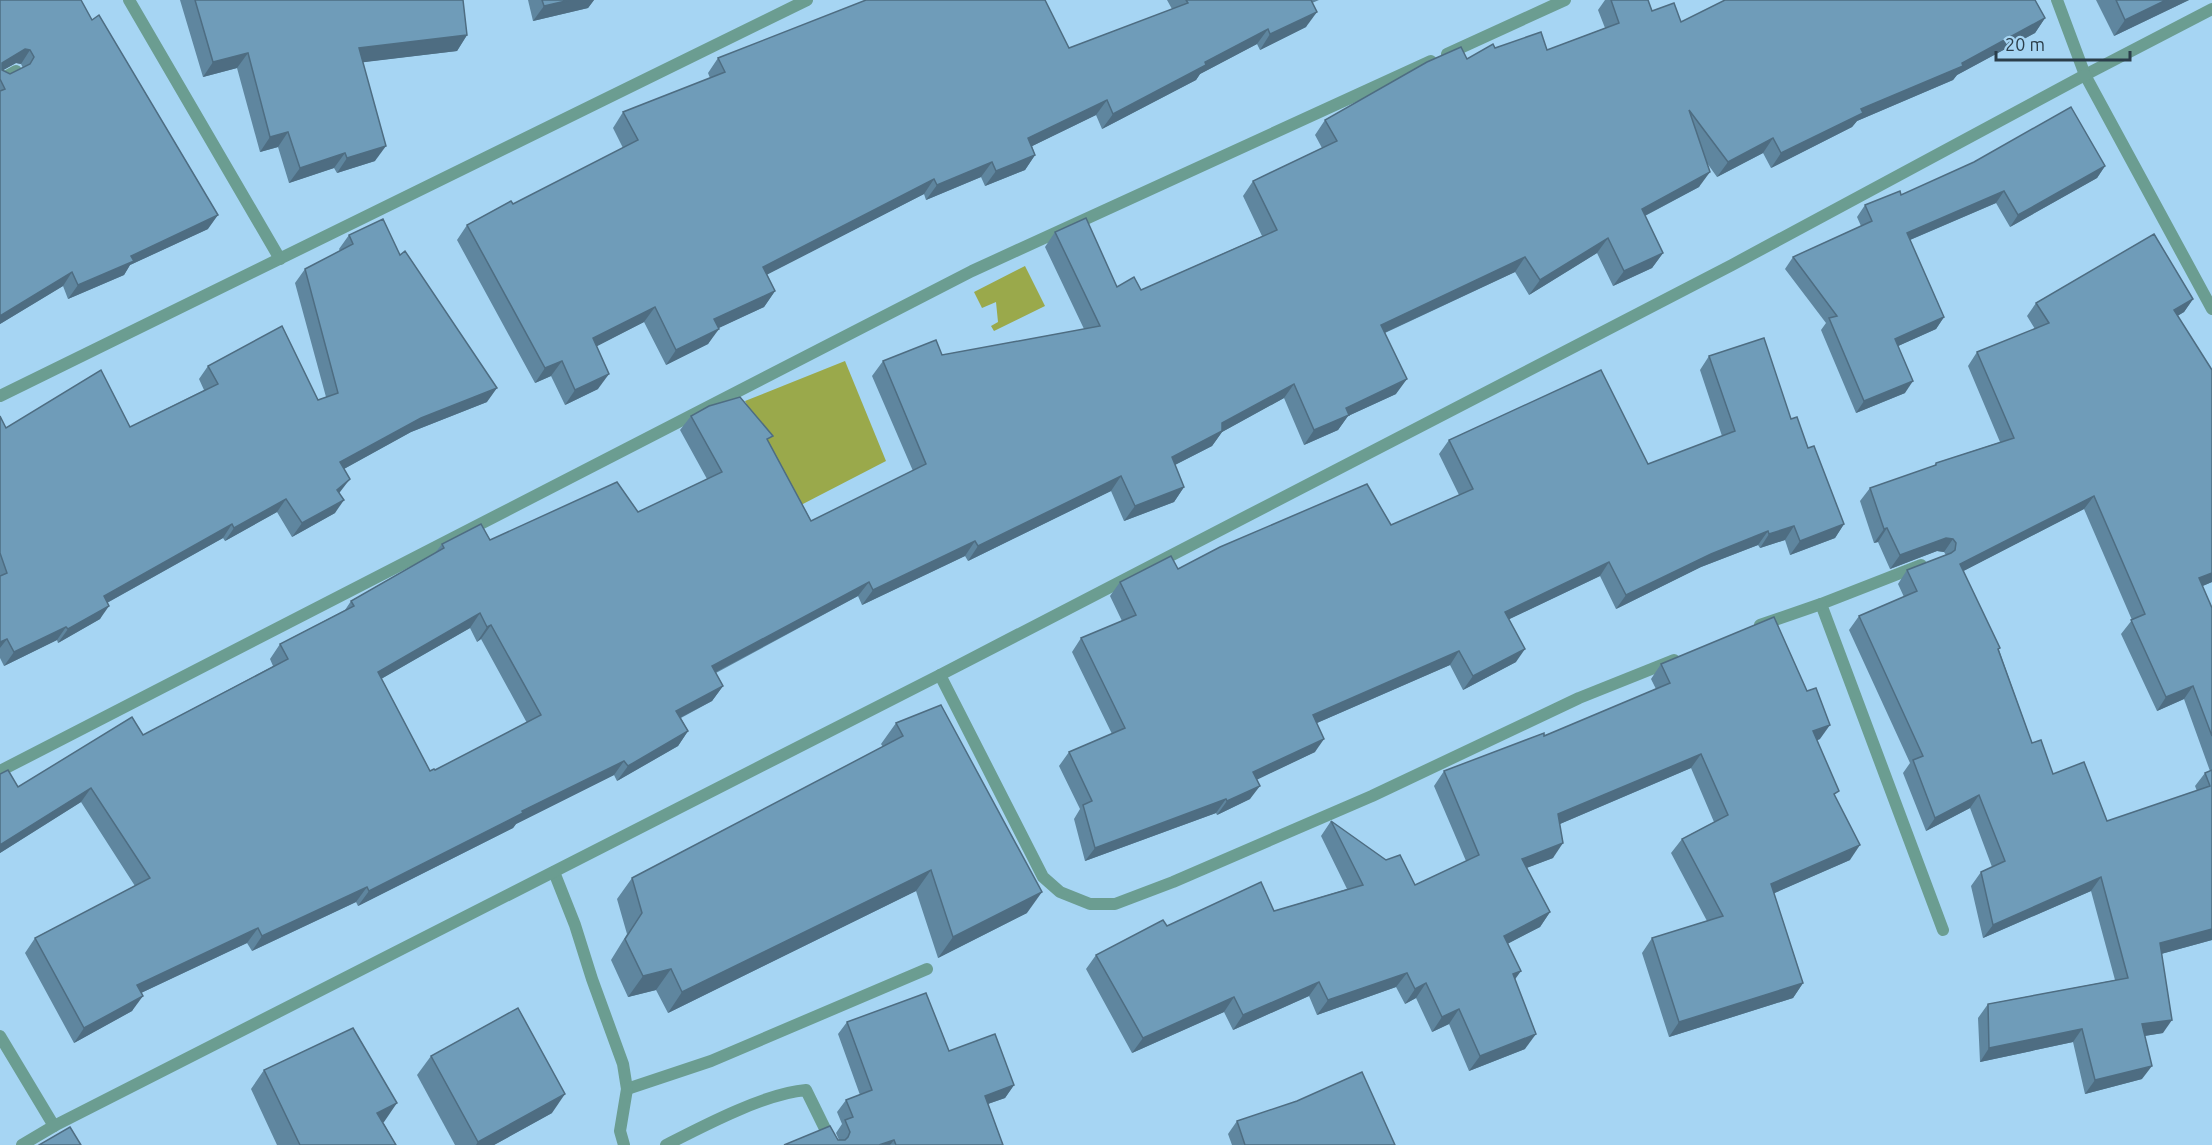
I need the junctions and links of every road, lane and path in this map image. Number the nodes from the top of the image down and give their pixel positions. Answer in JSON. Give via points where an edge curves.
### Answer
{"nodes":[{"id":1,"x":129,"y":0,"type":"edge"},
{"id":2,"x":807,"y":0,"type":"edge"},
{"id":3,"x":1565,"y":0,"type":"edge"},
{"id":4,"x":2057,"y":0,"type":"edge"},
{"id":5,"x":2212,"y":9,"type":"edge"},
{"id":6,"x":16,"y":70,"type":"edge"},
{"id":7,"x":2085,"y":75,"type":"junction"},
{"id":8,"x":0,"y":80,"type":"edge"},
{"id":9,"x":280,"y":259,"type":"junction"},
{"id":10,"x":2212,"y":309,"type":"edge"},
{"id":11,"x":0,"y":396,"type":"edge"},
{"id":12,"x":1928,"y":563,"type":"edge"},
{"id":13,"x":1821,"y":604,"type":"junction"},
{"id":14,"x":1749,"y":629,"type":"edge"},
{"id":15,"x":1685,"y":655,"type":"edge"},
{"id":16,"x":940,"y":675,"type":"junction"},
{"id":17,"x":0,"y":771,"type":"edge"},
{"id":18,"x":554,"y":872,"type":"junction"},
{"id":19,"x":1943,"y":930,"type":"dead end"},
{"id":20,"x":927,"y":969,"type":"dead end"},
{"id":21,"x":0,"y":1036,"type":"edge"},
{"id":22,"x":627,"y":1089,"type":"junction"},
{"id":23,"x":54,"y":1126,"type":"junction"},
{"id":24,"x":22,"y":1145,"type":"edge"},
{"id":25,"x":624,"y":1145,"type":"edge"},
{"id":26,"x":666,"y":1145,"type":"edge"},
{"id":27,"x":833,"y":1145,"type":"edge"}],
"edges":[{"from":1,"to":9,"type":"street"},
{"from":2,"to":9,"type":"street"},
{"from":3,"to":17,"type":"street","via":[[972,271]]},
{"from":4,"to":7,"type":"street"},
{"from":5,"to":7,"type":"street"},
{"from":6,"to":8,"type":"street"},
{"from":7,"to":10,"type":"street"},
{"from":7,"to":16,"type":"street","via":[[1721,271]]},
{"from":9,"to":11,"type":"street"},
{"from":12,"to":13,"type":"street"},
{"from":13,"to":14,"type":"street"},
{"from":13,"to":19,"type":"street"},
{"from":15,"to":16,"type":"street","via":[[1579,698],[1372,796],[1114,904],[1090,904],[1060,892],[1043,877]]},
{"from":16,"to":18,"type":"street"},
{"from":18,"to":22,"type":"street","via":[[622,1064]]},
{"from":18,"to":23,"type":"street"},
{"from":20,"to":22,"type":"street","via":[[711,1061]]},
{"from":21,"to":23,"type":"street"},
{"from":22,"to":25,"type":"street","via":[[620,1131]]},
{"from":23,"to":24,"type":"street"},
{"from":26,"to":27,"type":"street","via":[[759,1102],[788,1091],[806,1090]]}]}
